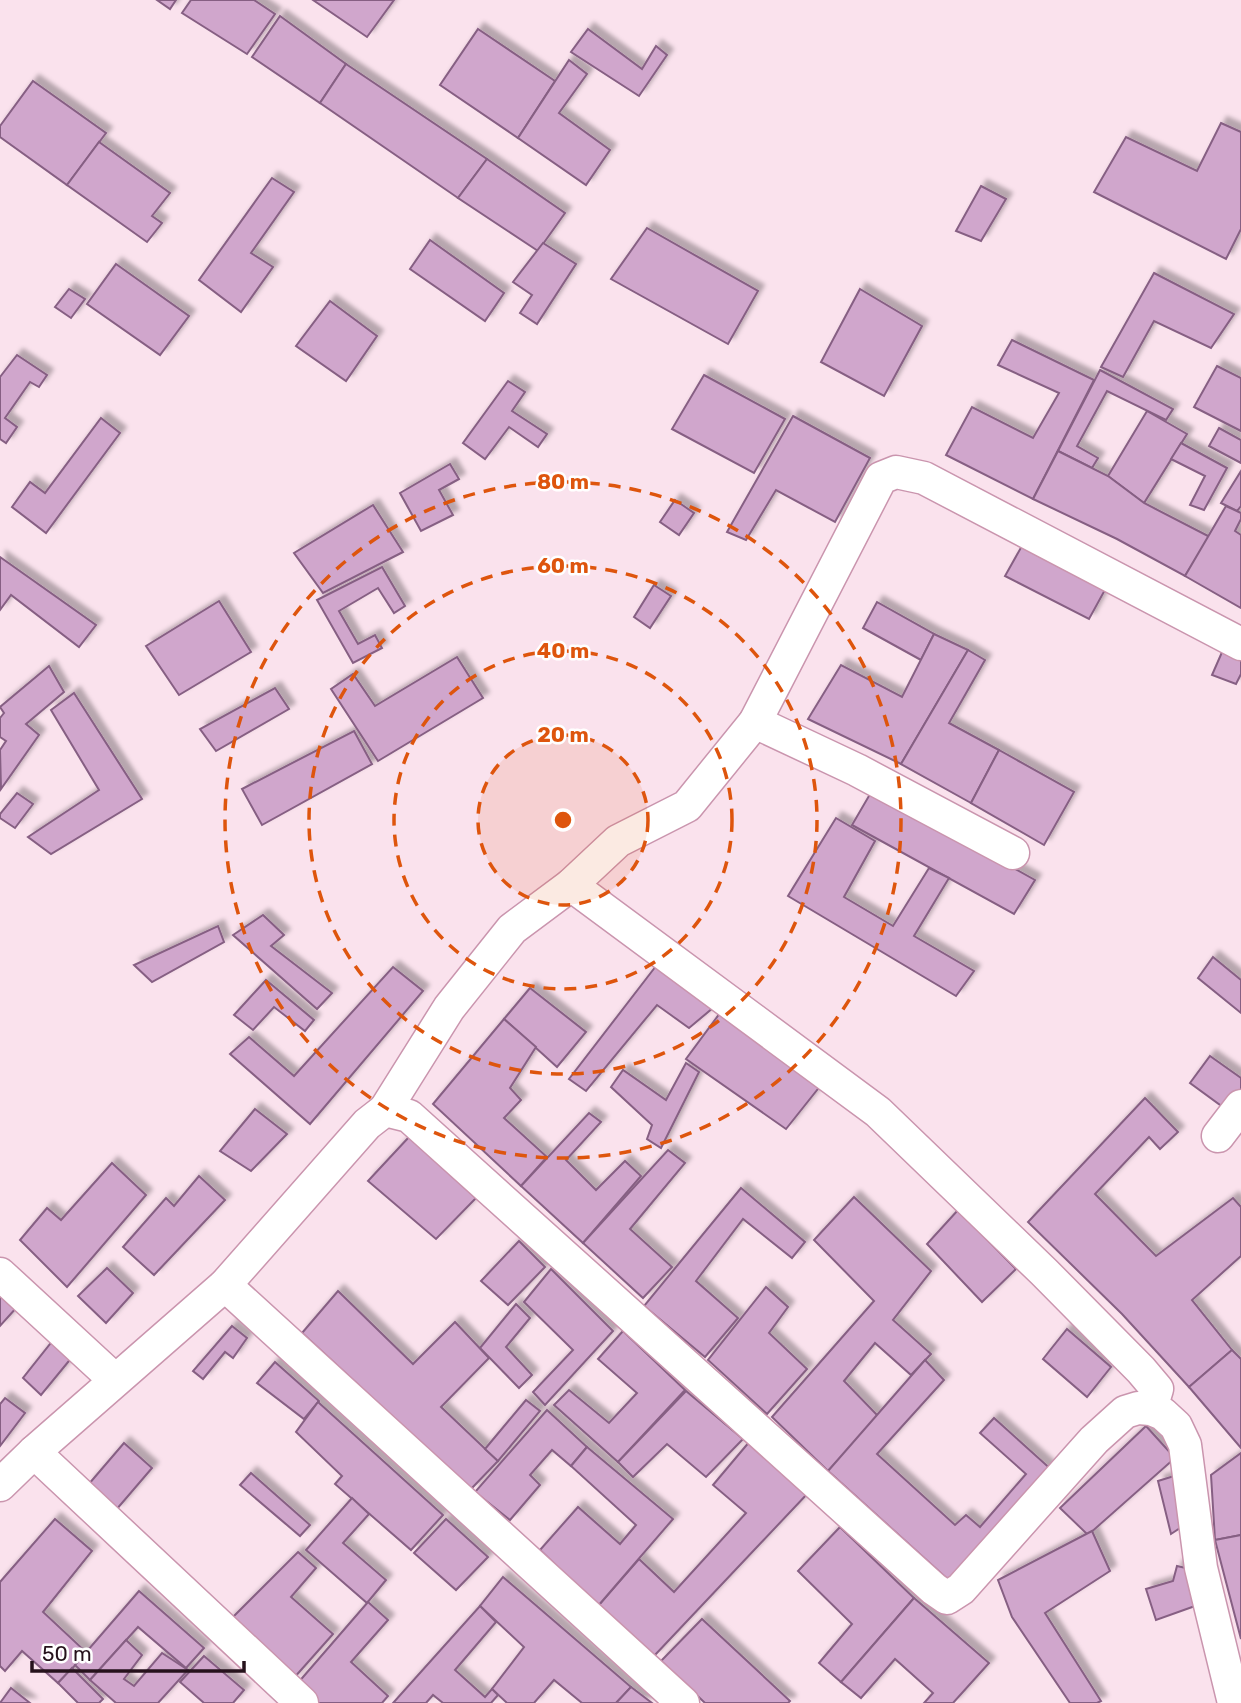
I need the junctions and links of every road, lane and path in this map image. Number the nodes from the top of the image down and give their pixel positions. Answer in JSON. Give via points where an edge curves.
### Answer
{"nodes":[{"id":1,"x":1241,"y":644,"type":"edge"},
{"id":2,"x":755,"y":722,"type":"junction"},
{"id":3,"x":1013,"y":853,"type":"dead end"},
{"id":4,"x":571,"y":885,"type":"junction"},
{"id":5,"x":1241,"y":1106,"type":"edge"},
{"id":6,"x":385,"y":1110,"type":"junction"},
{"id":7,"x":1218,"y":1136,"type":"dead end"},
{"id":8,"x":0,"y":1274,"type":"edge"},
{"id":9,"x":225,"y":1285,"type":"junction"},
{"id":10,"x":115,"y":1380,"type":"junction"},
{"id":11,"x":1152,"y":1409,"type":"junction"},
{"id":12,"x":34,"y":1452,"type":"junction"},
{"id":13,"x":0,"y":1485,"type":"edge"},
{"id":14,"x":302,"y":1703,"type":"edge"},
{"id":15,"x":682,"y":1703,"type":"edge"},
{"id":16,"x":1234,"y":1703,"type":"edge"}],
"edges":[{"from":1,"to":2,"type":"street","via":[[924,478],[896,472],[881,478]]},
{"from":2,"to":3,"type":"street"},
{"from":2,"to":4,"type":"street","via":[[687,806],[618,841]]},
{"from":4,"to":6,"type":"street","via":[[512,929],[449,1009]]},
{"from":4,"to":11,"type":"street","via":[[878,1112],[1141,1370],[1157,1389]]},
{"from":5,"to":7,"type":"street"},
{"from":6,"to":9,"type":"street","via":[[367,1124]]},
{"from":6,"to":11,"type":"street","via":[[409,1116],[947,1598],[961,1589],[1094,1440],[1125,1412]]},
{"from":8,"to":10,"type":"street"},
{"from":9,"to":10,"type":"street"},
{"from":9,"to":15,"type":"street"},
{"from":10,"to":12,"type":"street"},
{"from":11,"to":16,"type":"street","via":[[1176,1426],[1185,1445],[1201,1568]]},
{"from":12,"to":13,"type":"street"},
{"from":12,"to":14,"type":"street"}]}
